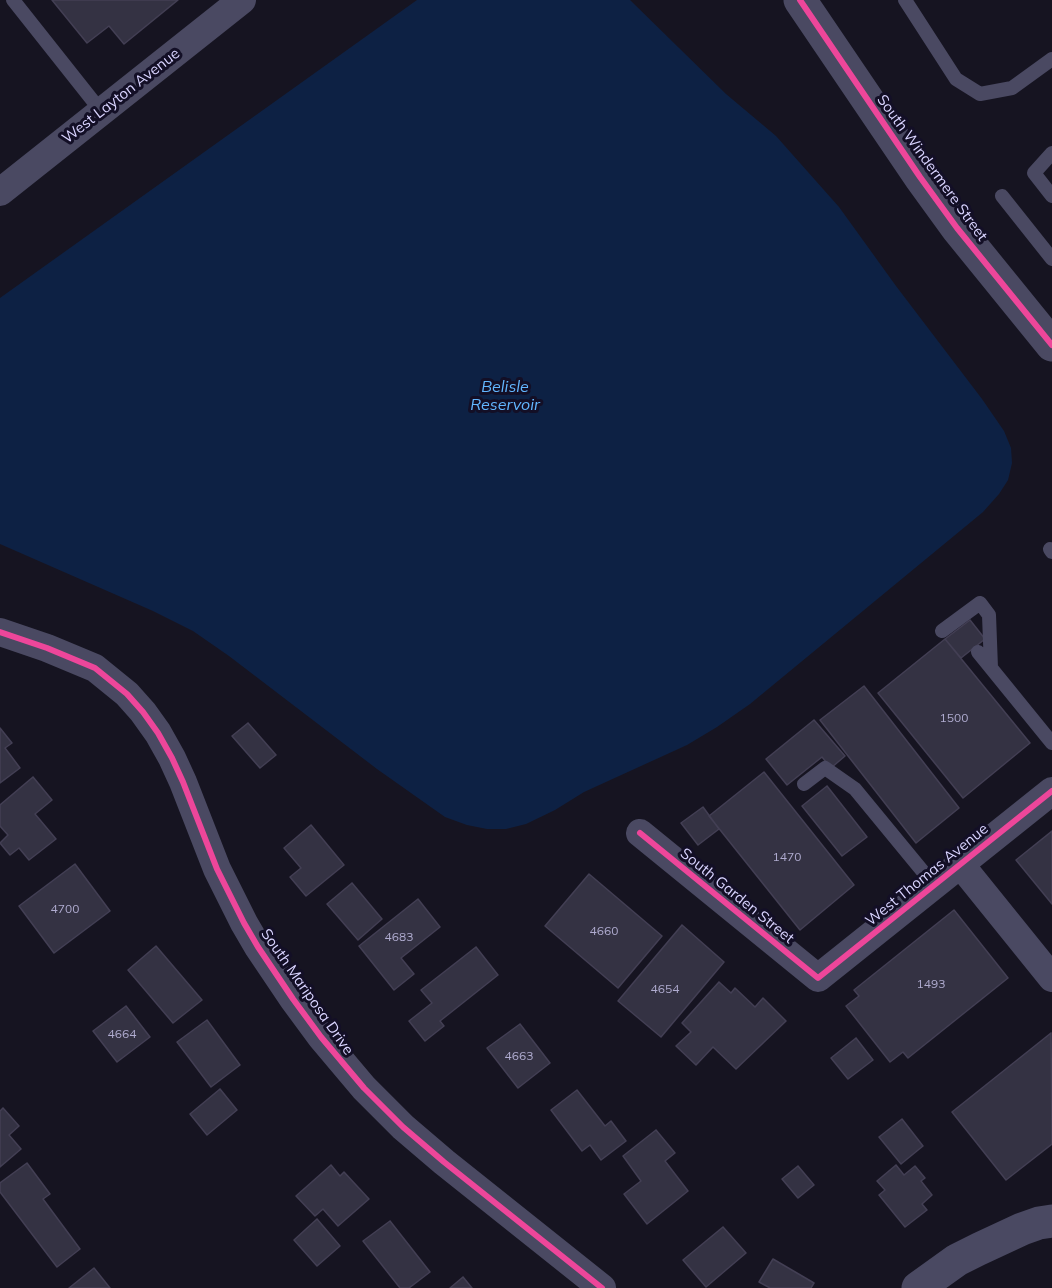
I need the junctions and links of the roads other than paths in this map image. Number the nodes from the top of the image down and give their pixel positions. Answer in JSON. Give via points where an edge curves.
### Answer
{"nodes":[{"id":1,"x":12,"y":0,"type":"edge"},
{"id":2,"x":242,"y":0,"type":"edge"},
{"id":3,"x":800,"y":0,"type":"edge"},
{"id":4,"x":905,"y":0,"type":"edge"},
{"id":5,"x":1052,"y":59,"type":"edge"},
{"id":6,"x":101,"y":111,"type":"junction"},
{"id":7,"x":1052,"y":153,"type":"edge"},
{"id":8,"x":0,"y":192,"type":"edge"},
{"id":9,"x":1002,"y":196,"type":"dead end"},
{"id":10,"x":1052,"y":196,"type":"edge"},
{"id":11,"x":1052,"y":259,"type":"edge"},
{"id":12,"x":1052,"y":345,"type":"edge"},
{"id":13,"x":942,"y":631,"type":"dead end"},
{"id":14,"x":0,"y":632,"type":"edge"},
{"id":15,"x":978,"y":652,"type":"dead end"},
{"id":16,"x":991,"y":668,"type":"junction"},
{"id":17,"x":1052,"y":743,"type":"edge"},
{"id":18,"x":804,"y":784,"type":"dead end"},
{"id":19,"x":1052,"y":791,"type":"edge"},
{"id":20,"x":640,"y":833,"type":"dead end"},
{"id":21,"x":960,"y":864,"type":"junction"},
{"id":22,"x":934,"y":885,"type":"junction"},
{"id":23,"x":818,"y":978,"type":"joint"},
{"id":24,"x":1052,"y":978,"type":"edge"},
{"id":25,"x":1052,"y":1221,"type":"edge"},
{"id":26,"x":1000,"y":1240,"type":"junction"},
{"id":27,"x":1052,"y":1241,"type":"edge"},
{"id":28,"x":602,"y":1288,"type":"edge"},
{"id":29,"x":918,"y":1288,"type":"edge"}],
"edges":[{"from":1,"to":6,"type":"lane"},
{"from":2,"to":6,"type":"street","name":"West Layton Avenue"},
{"from":3,"to":12,"type":"street","name":"South Windermere Street","via":[[957,228]]},
{"from":4,"to":5,"type":"lane","via":[[956,79],[980,94],[1012,88]]},
{"from":6,"to":8,"type":"street","name":"West Layton Avenue"},
{"from":7,"to":10,"type":"lane","via":[[1034,173]]},
{"from":9,"to":11,"type":"lane"},
{"from":13,"to":16,"type":"lane","via":[[980,603],[989,615]]},
{"from":14,"to":28,"type":"street","name":"South Mariposa Drive","via":[[95,668],[135,703],[172,758],[217,869],[244,923],[328,1046],[370,1095],[414,1137]]},
{"from":15,"to":16,"type":"lane"},
{"from":16,"to":17,"type":"lane"},
{"from":18,"to":22,"type":"lane","via":[[825,768],[855,789]]},
{"from":19,"to":21,"type":"street","name":"West Thomas Avenue"},
{"from":20,"to":23,"type":"street","name":"South Garden Street"},
{"from":21,"to":22,"type":"street","name":"West Thomas Avenue"},
{"from":21,"to":24,"type":"street"},
{"from":22,"to":23,"type":"street","name":"West Thomas Avenue"},
{"from":25,"to":26,"type":"street"},
{"from":26,"to":27,"type":"street"},
{"from":26,"to":29,"type":"street","via":[[957,1260]]}]}
